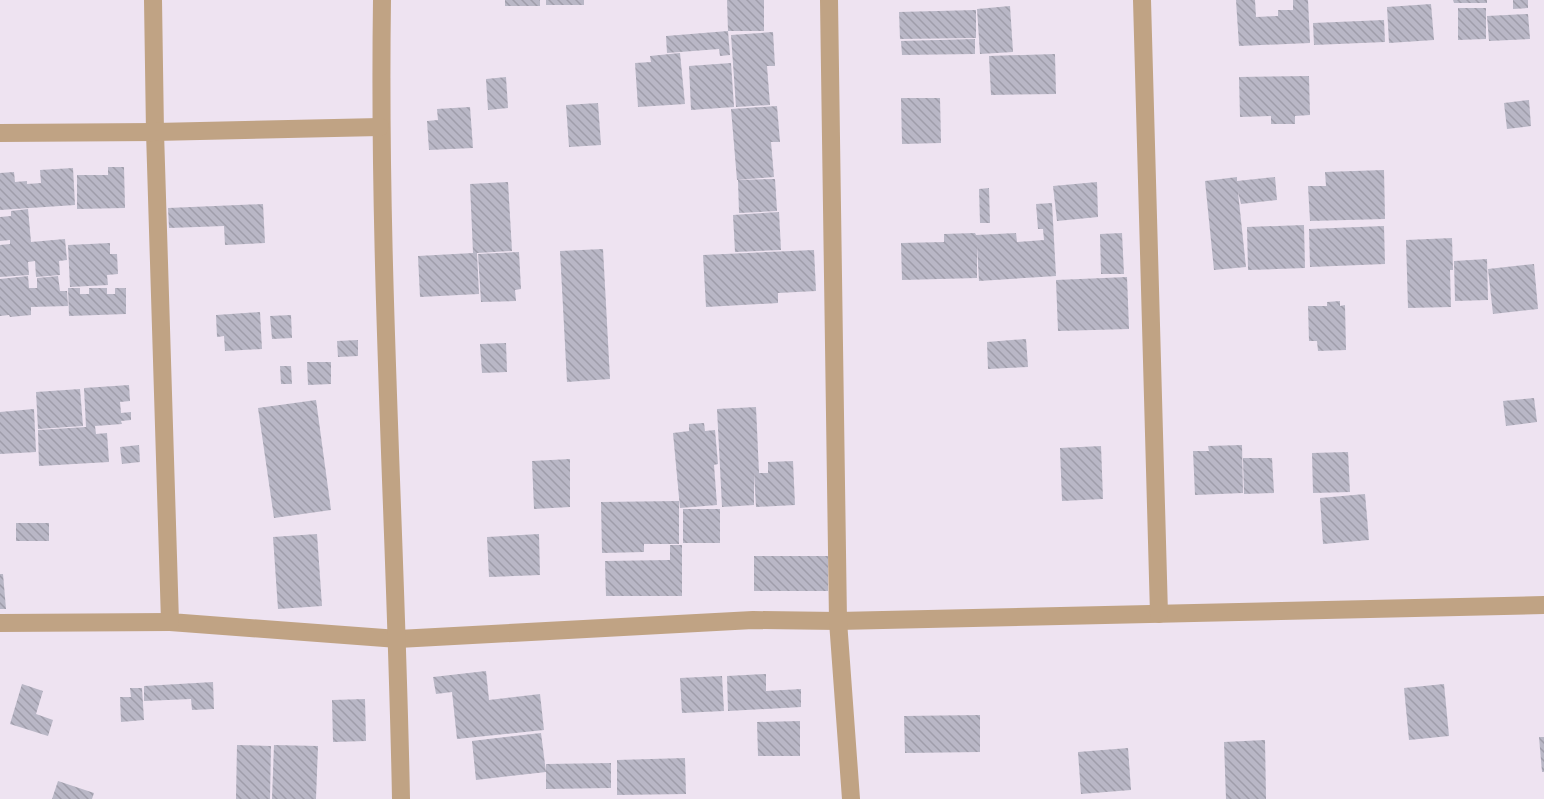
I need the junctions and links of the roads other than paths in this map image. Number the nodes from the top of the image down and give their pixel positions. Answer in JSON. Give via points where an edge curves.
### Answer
{"nodes":[{"id":1,"x":153,"y":0,"type":"edge"},
{"id":2,"x":381,"y":0,"type":"edge"},
{"id":3,"x":829,"y":0,"type":"edge"},
{"id":4,"x":1142,"y":0,"type":"edge"},
{"id":5,"x":380,"y":127,"type":"junction"},
{"id":6,"x":155,"y":132,"type":"junction"},
{"id":7,"x":0,"y":133,"type":"edge"},
{"id":8,"x":1544,"y":605,"type":"edge"},
{"id":9,"x":1159,"y":614,"type":"junction"},
{"id":10,"x":170,"y":621,"type":"junction"},
{"id":11,"x":838,"y":621,"type":"junction"},
{"id":12,"x":0,"y":623,"type":"edge"},
{"id":13,"x":398,"y":639,"type":"junction"},
{"id":14,"x":401,"y":799,"type":"edge"},
{"id":15,"x":851,"y":799,"type":"edge"}],
"edges":[{"from":1,"to":6,"type":"street"},
{"from":2,"to":5,"type":"street"},
{"from":3,"to":11,"type":"street"},
{"from":4,"to":9,"type":"street"},
{"from":5,"to":6,"type":"street"},
{"from":5,"to":13,"type":"street"},
{"from":6,"to":7,"type":"street"},
{"from":6,"to":10,"type":"street"},
{"from":8,"to":9,"type":"street"},
{"from":9,"to":11,"type":"street"},
{"from":10,"to":12,"type":"street"},
{"from":10,"to":13,"type":"street"},
{"from":11,"to":13,"type":"street","via":[[753,620]]},
{"from":11,"to":15,"type":"street"},
{"from":13,"to":14,"type":"street"}]}
